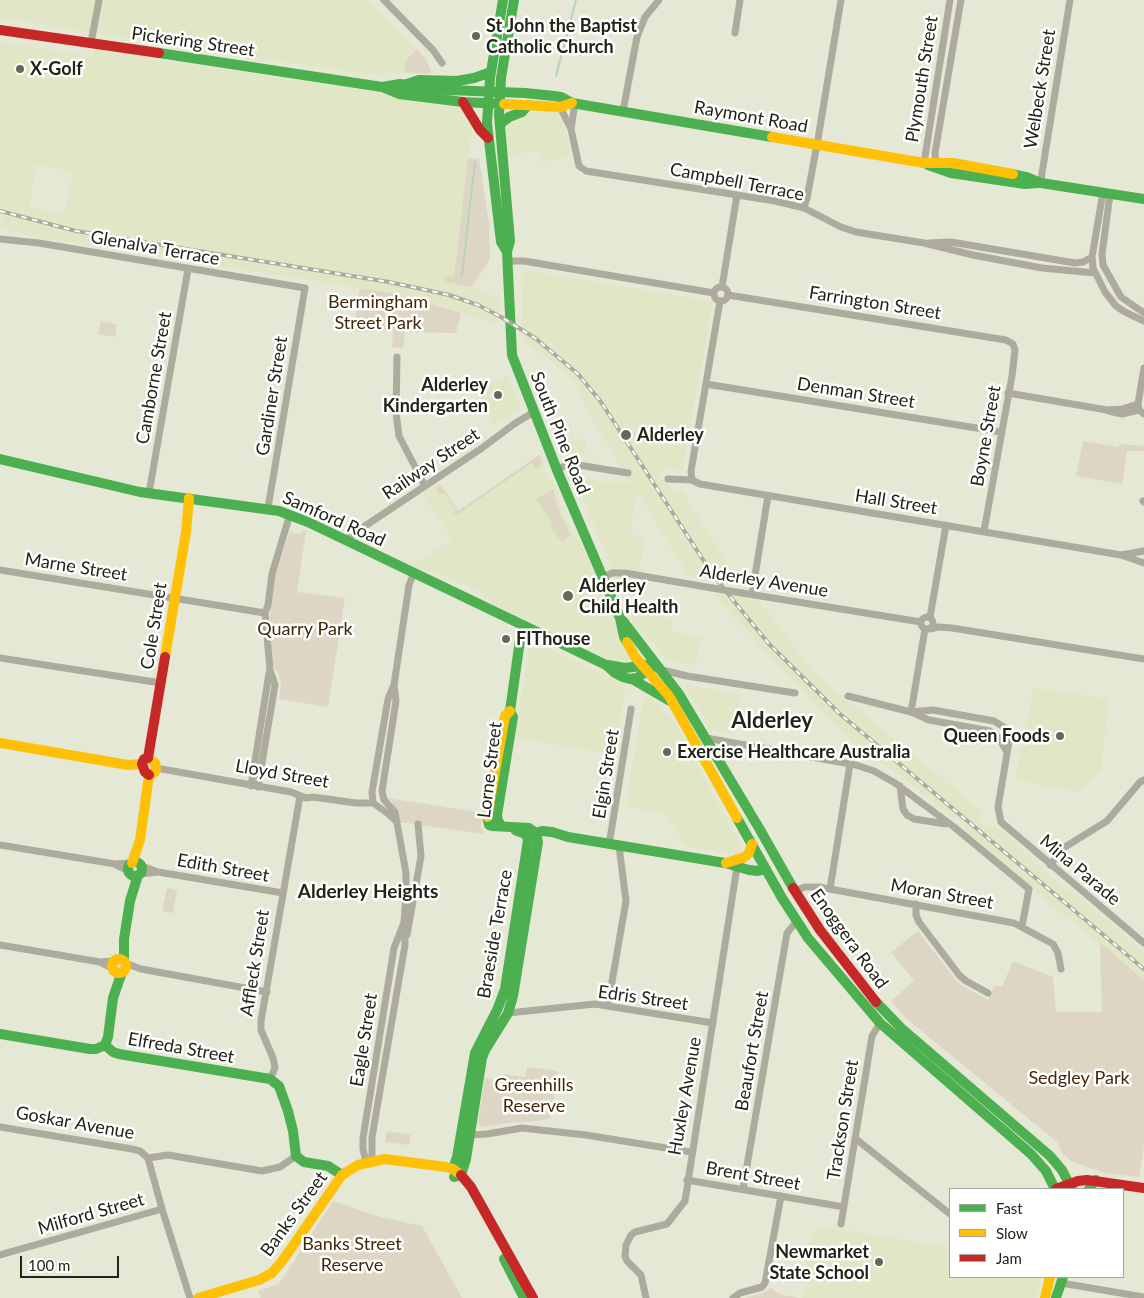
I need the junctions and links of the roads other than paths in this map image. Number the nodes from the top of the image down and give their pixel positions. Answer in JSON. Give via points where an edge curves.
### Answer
{"nodes":[{"id":1,"x":99,"y":0,"type":"edge"},
{"id":2,"x":384,"y":0,"type":"edge"},
{"id":3,"x":503,"y":0,"type":"edge"},
{"id":4,"x":514,"y":0,"type":"edge"},
{"id":5,"x":660,"y":0,"type":"edge"},
{"id":6,"x":740,"y":0,"type":"edge"},
{"id":7,"x":841,"y":0,"type":"edge"},
{"id":8,"x":950,"y":0,"type":"edge"},
{"id":9,"x":961,"y":0,"type":"edge"},
{"id":10,"x":1070,"y":0,"type":"edge"},
{"id":11,"x":0,"y":30,"type":"edge"},
{"id":12,"x":735,"y":33,"type":"dead end"},
{"id":13,"x":91,"y":44,"type":"junction"},
{"id":14,"x":442,"y":63,"type":"dead end"},
{"id":15,"x":491,"y":72,"type":"junction"},
{"id":16,"x":407,"y":84,"type":"junction"},
{"id":17,"x":382,"y":87,"type":"junction"},
{"id":18,"x":488,"y":92,"type":"junction"},
{"id":19,"x":500,"y":92,"type":"junction"},
{"id":20,"x":463,"y":102,"type":"junction"},
{"id":21,"x":488,"y":103,"type":"junction"},
{"id":22,"x":573,"y":103,"type":"junction"},
{"id":23,"x":500,"y":104,"type":"junction"},
{"id":24,"x":528,"y":105,"type":"junction"},
{"id":25,"x":560,"y":107,"type":"junction"},
{"id":26,"x":623,"y":111,"type":"junction"},
{"id":27,"x":500,"y":124,"type":"junction"},
{"id":28,"x":571,"y":129,"type":"junction"},
{"id":29,"x":488,"y":138,"type":"junction"},
{"id":30,"x":817,"y":145,"type":"junction"},
{"id":31,"x":936,"y":162,"type":"junction"},
{"id":32,"x":924,"y":163,"type":"junction"},
{"id":33,"x":1042,"y":183,"type":"junction"},
{"id":34,"x":1106,"y":193,"type":"junction"},
{"id":35,"x":737,"y":195,"type":"junction"},
{"id":36,"x":1144,"y":199,"type":"edge"},
{"id":37,"x":804,"y":208,"type":"junction"},
{"id":38,"x":1096,"y":232,"type":"junction"},
{"id":39,"x":1104,"y":234,"type":"junction"},
{"id":40,"x":0,"y":239,"type":"edge"},
{"id":41,"x":924,"y":243,"type":"junction"},
{"id":42,"x":508,"y":257,"type":"junction"},
{"id":43,"x":1092,"y":257,"type":"junction"},
{"id":44,"x":1074,"y":263,"type":"junction"},
{"id":45,"x":188,"y":269,"type":"junction"},
{"id":46,"x":1074,"y":272,"type":"junction"},
{"id":47,"x":1095,"y":274,"type":"junction"},
{"id":48,"x":722,"y":287,"type":"junction"},
{"id":49,"x":305,"y":288,"type":"joint"},
{"id":50,"x":714,"y":293,"type":"junction"},
{"id":51,"x":728,"y":295,"type":"junction"},
{"id":52,"x":720,"y":301,"type":"junction"},
{"id":53,"x":1144,"y":313,"type":"edge"},
{"id":54,"x":1144,"y":321,"type":"edge"},
{"id":55,"x":1015,"y":346,"type":"joint"},
{"id":56,"x":397,"y":357,"type":"dead end"},
{"id":57,"x":1144,"y":368,"type":"edge"},
{"id":58,"x":706,"y":384,"type":"junction"},
{"id":59,"x":1008,"y":393,"type":"junction"},
{"id":60,"x":1140,"y":409,"type":"edge"},
{"id":61,"x":534,"y":412,"type":"junction"},
{"id":62,"x":1001,"y":432,"type":"junction"},
{"id":63,"x":0,"y":459,"type":"edge"},
{"id":64,"x":558,"y":470,"type":"junction"},
{"id":65,"x":628,"y":472,"type":"dead end"},
{"id":66,"x":668,"y":478,"type":"dead end"},
{"id":67,"x":692,"y":480,"type":"junction"},
{"id":68,"x":425,"y":486,"type":"junction"},
{"id":69,"x":149,"y":493,"type":"junction"},
{"id":70,"x":768,"y":496,"type":"junction"},
{"id":71,"x":189,"y":498,"type":"junction"},
{"id":72,"x":268,"y":508,"type":"junction"},
{"id":73,"x":290,"y":514,"type":"junction"},
{"id":74,"x":946,"y":525,"type":"junction"},
{"id":75,"x":984,"y":531,"type":"junction"},
{"id":76,"x":344,"y":540,"type":"junction"},
{"id":77,"x":1144,"y":551,"type":"edge"},
{"id":78,"x":1121,"y":554,"type":"junction"},
{"id":79,"x":1144,"y":563,"type":"edge"},
{"id":80,"x":0,"y":570,"type":"edge"},
{"id":81,"x":414,"y":573,"type":"junction"},
{"id":82,"x":603,"y":577,"type":"junction"},
{"id":83,"x":752,"y":594,"type":"junction"},
{"id":84,"x":175,"y":598,"type":"junction"},
{"id":85,"x":265,"y":613,"type":"junction"},
{"id":86,"x":620,"y":618,"type":"junction"},
{"id":87,"x":931,"y":618,"type":"junction"},
{"id":88,"x":525,"y":626,"type":"junction"},
{"id":89,"x":925,"y":626,"type":"junction"},
{"id":90,"x":952,"y":628,"type":"junction"},
{"id":91,"x":0,"y":658,"type":"edge"},
{"id":92,"x":1144,"y":659,"type":"edge"},
{"id":93,"x":606,"y":665,"type":"junction"},
{"id":94,"x":658,"y":665,"type":"junction"},
{"id":95,"x":641,"y":675,"type":"junction"},
{"id":96,"x":687,"y":676,"type":"junction"},
{"id":97,"x":161,"y":682,"type":"junction"},
{"id":98,"x":394,"y":685,"type":"junction"},
{"id":99,"x":675,"y":689,"type":"junction"},
{"id":100,"x":795,"y":693,"type":"dead end"},
{"id":101,"x":848,"y":696,"type":"dead end"},
{"id":102,"x":672,"y":702,"type":"junction"},
{"id":103,"x":632,"y":709,"type":"dead end"},
{"id":104,"x":910,"y":712,"type":"junction"},
{"id":105,"x":706,"y":738,"type":"junction"},
{"id":106,"x":0,"y":743,"type":"edge"},
{"id":107,"x":736,"y":744,"type":"junction"},
{"id":108,"x":1007,"y":752,"type":"junction"},
{"id":109,"x":718,"y":759,"type":"junction"},
{"id":110,"x":145,"y":761,"type":"junction"},
{"id":111,"x":850,"y":764,"type":"junction"},
{"id":112,"x":153,"y":772,"type":"junction"},
{"id":113,"x":1144,"y":780,"type":"edge"},
{"id":114,"x":254,"y":786,"type":"junction"},
{"id":115,"x":900,"y":786,"type":"junction"},
{"id":116,"x":300,"y":796,"type":"junction"},
{"id":117,"x":373,"y":803,"type":"junction"},
{"id":118,"x":397,"y":823,"type":"junction"},
{"id":119,"x":418,"y":824,"type":"dead end"},
{"id":120,"x":949,"y":824,"type":"junction"},
{"id":121,"x":530,"y":834,"type":"junction"},
{"id":122,"x":752,"y":844,"type":"junction"},
{"id":123,"x":0,"y":845,"type":"edge"},
{"id":124,"x":614,"y":845,"type":"junction"},
{"id":125,"x":773,"y":855,"type":"junction"},
{"id":126,"x":738,"y":864,"type":"junction"},
{"id":127,"x":763,"y":865,"type":"junction"},
{"id":128,"x":1050,"y":865,"type":"junction"},
{"id":129,"x":135,"y":869,"type":"junction"},
{"id":130,"x":830,"y":889,"type":"junction"},
{"id":131,"x":794,"y":891,"type":"junction"},
{"id":132,"x":283,"y":893,"type":"junction"},
{"id":133,"x":782,"y":898,"type":"junction"},
{"id":134,"x":916,"y":904,"type":"junction"},
{"id":135,"x":796,"y":922,"type":"junction"},
{"id":136,"x":404,"y":923,"type":"junction"},
{"id":137,"x":1022,"y":926,"type":"junction"},
{"id":138,"x":1144,"y":943,"type":"edge"},
{"id":139,"x":0,"y":945,"type":"edge"},
{"id":140,"x":405,"y":945,"type":"junction"},
{"id":141,"x":118,"y":966,"type":"junction"},
{"id":142,"x":1061,"y":969,"type":"dead end"},
{"id":143,"x":267,"y":992,"type":"junction"},
{"id":144,"x":988,"y":993,"type":"dead end"},
{"id":145,"x":608,"y":1006,"type":"junction"},
{"id":146,"x":508,"y":1012,"type":"junction"},
{"id":147,"x":713,"y":1023,"type":"junction"},
{"id":148,"x":880,"y":1023,"type":"junction"},
{"id":149,"x":0,"y":1034,"type":"edge"},
{"id":150,"x":104,"y":1045,"type":"junction"},
{"id":151,"x":270,"y":1079,"type":"junction"},
{"id":152,"x":0,"y":1127,"type":"edge"},
{"id":153,"x":363,"y":1135,"type":"junction"},
{"id":154,"x":470,"y":1135,"type":"junction"},
{"id":155,"x":372,"y":1137,"type":"junction"},
{"id":156,"x":856,"y":1139,"type":"junction"},
{"id":157,"x":463,"y":1149,"type":"junction"},
{"id":158,"x":691,"y":1152,"type":"junction"},
{"id":159,"x":296,"y":1156,"type":"junction"},
{"id":160,"x":148,"y":1158,"type":"junction"},
{"id":161,"x":369,"y":1161,"type":"junction"},
{"id":162,"x":456,"y":1173,"type":"junction"},
{"id":163,"x":342,"y":1175,"type":"junction"},
{"id":164,"x":687,"y":1180,"type":"junction"},
{"id":165,"x":1096,"y":1180,"type":"junction"},
{"id":166,"x":1070,"y":1187,"type":"edge"},
{"id":167,"x":1055,"y":1188,"type":"edge"},
{"id":168,"x":1090,"y":1188,"type":"edge"},
{"id":169,"x":1144,"y":1188,"type":"edge"},
{"id":170,"x":743,"y":1189,"type":"junction"},
{"id":171,"x":781,"y":1196,"type":"junction"},
{"id":172,"x":844,"y":1207,"type":"junction"},
{"id":173,"x":162,"y":1209,"type":"junction"},
{"id":174,"x":949,"y":1213,"type":"edge"},
{"id":175,"x":841,"y":1224,"type":"dead end"},
{"id":176,"x":0,"y":1255,"type":"edge"},
{"id":177,"x":1050,"y":1278,"type":"edge"},
{"id":178,"x":1062,"y":1280,"type":"edge"},
{"id":179,"x":1144,"y":1297,"type":"edge"},
{"id":180,"x":190,"y":1298,"type":"edge"},
{"id":181,"x":198,"y":1298,"type":"edge"},
{"id":182,"x":524,"y":1298,"type":"edge"},
{"id":183,"x":533,"y":1298,"type":"edge"},
{"id":184,"x":646,"y":1298,"type":"edge"},
{"id":185,"x":733,"y":1298,"type":"edge"},
{"id":186,"x":1045,"y":1298,"type":"edge"},
{"id":187,"x":1056,"y":1298,"type":"edge"}],
"edges":[{"from":1,"to":13,"type":"street"},
{"from":2,"to":14,"type":"street"},
{"from":3,"to":15,"type":"main road","name":"South Pine Road"},
{"from":4,"to":19,"type":"main road","name":"South Pine Road"},
{"from":5,"to":26,"type":"street","via":[[645,17],[637,37]]},
{"from":6,"to":12,"type":"street"},
{"from":7,"to":30,"type":"street"},
{"from":8,"to":32,"type":"street","name":"Plymouth Street"},
{"from":9,"to":31,"type":"street","name":"Plymouth Street","via":[[935,152]]},
{"from":10,"to":33,"type":"street","name":"Welbeck Street"},
{"from":11,"to":13,"type":"main road","name":"Pickering Street"},
{"from":13,"to":17,"type":"main road","name":"Pickering Street"},
{"from":15,"to":16,"type":"main road","via":[[457,81],[419,80]]},
{"from":15,"to":18,"type":"main road","name":"South Pine Road"},
{"from":16,"to":17,"type":"main road","name":"Pickering Street"},
{"from":16,"to":18,"type":"main road","name":"Pickering Street"},
{"from":17,"to":20,"type":"main road","name":"Pickering Street","via":[[398,94]]},
{"from":18,"to":19,"type":"main road","name":"Raymont Road"},
{"from":18,"to":21,"type":"main road","name":"South Pine Road"},
{"from":19,"to":22,"type":"main road","name":"Raymont Road","via":[[554,96]]},
{"from":19,"to":23,"type":"main road","name":"South Pine Road"},
{"from":20,"to":21,"type":"main road","name":"Pickering Street"},
{"from":20,"to":29,"type":"main road"},
{"from":21,"to":23,"type":"main road","name":"Pickering Street"},
{"from":21,"to":29,"type":"main road","name":"South Pine Road"},
{"from":22,"to":25,"type":"main road","name":"Raymont Road"},
{"from":22,"to":26,"type":"main road","name":"Raymont Road"},
{"from":22,"to":28,"type":"street","name":"Campbell Terrace"},
{"from":23,"to":24,"type":"main road","name":"Raymont Road"},
{"from":23,"to":27,"type":"main road","name":"South Pine Road"},
{"from":24,"to":25,"type":"main road","name":"Raymont Road"},
{"from":24,"to":27,"type":"main road"},
{"from":25,"to":28,"type":"street","name":"Campbell Terrace"},
{"from":26,"to":30,"type":"main road","name":"Raymont Road"},
{"from":27,"to":42,"type":"main road","name":"South Pine Road","via":[[509,221]]},
{"from":28,"to":35,"type":"street","name":"Campbell Terrace","via":[[582,169]]},
{"from":29,"to":42,"type":"main road","name":"South Pine Road","via":[[502,242]]},
{"from":30,"to":32,"type":"main road","name":"Raymont Road"},
{"from":30,"to":37,"type":"street"},
{"from":31,"to":32,"type":"main road","name":"Raymont Road"},
{"from":31,"to":33,"type":"main road","name":"Raymont Road","via":[[1026,177]]},
{"from":32,"to":33,"type":"main road","name":"Raymont Road","via":[[951,172],[1025,184]]},
{"from":33,"to":34,"type":"main road","name":"Raymont Road"},
{"from":34,"to":36,"type":"main road","name":"Raymont Road"},
{"from":34,"to":38,"type":"street"},
{"from":34,"to":39,"type":"street"},
{"from":35,"to":37,"type":"street","name":"Campbell Terrace"},
{"from":35,"to":48,"type":"street"},
{"from":37,"to":41,"type":"street","name":"Campbell Terrace","via":[[853,231]]},
{"from":38,"to":39,"type":"street"},
{"from":38,"to":43,"type":"street"},
{"from":39,"to":53,"type":"street","via":[[1102,259],[1107,274],[1121,297]]},
{"from":40,"to":45,"type":"street","name":"Glenalva Terrace"},
{"from":41,"to":44,"type":"street","name":"Campbell Terrace","via":[[951,242]]},
{"from":41,"to":46,"type":"street","name":"Campbell Terrace"},
{"from":42,"to":50,"type":"street"},
{"from":42,"to":61,"type":"main road","name":"South Pine Road","via":[[512,355]]},
{"from":43,"to":44,"type":"street","name":"Campbell Terrace","via":[[1082,263]]},
{"from":43,"to":47,"type":"street"},
{"from":44,"to":46,"type":"street"},
{"from":45,"to":49,"type":"street","name":"Glenalva Terrace"},
{"from":45,"to":69,"type":"street","name":"Camborne Street"},
{"from":46,"to":47,"type":"street","name":"Campbell Terrace"},
{"from":47,"to":54,"type":"street","via":[[1116,306]]},
{"from":48,"to":50,"type":"street"},
{"from":48,"to":51,"type":"street"},
{"from":49,"to":72,"type":"street","name":"Gardiner Street"},
{"from":50,"to":52,"type":"street"},
{"from":51,"to":52,"type":"street"},
{"from":51,"to":55,"type":"street","name":"Farrington Street","via":[[1006,340]]},
{"from":52,"to":58,"type":"street"},
{"from":55,"to":59,"type":"street","name":"Boyne Street"},
{"from":56,"to":68,"type":"street","via":[[399,436]]},
{"from":57,"to":60,"type":"street"},
{"from":58,"to":62,"type":"street","name":"Denman Street"},
{"from":58,"to":67,"type":"street"},
{"from":59,"to":60,"type":"street","via":[[1120,414]]},
{"from":59,"to":62,"type":"street","name":"Boyne Street"},
{"from":61,"to":64,"type":"main road","name":"South Pine Road"},
{"from":61,"to":68,"type":"street","name":"Railway Street"},
{"from":62,"to":75,"type":"street","name":"Boyne Street"},
{"from":63,"to":69,"type":"main road","name":"Samford Road"},
{"from":64,"to":65,"type":"street","via":[[572,464]]},
{"from":64,"to":82,"type":"main road","name":"South Pine Road"},
{"from":66,"to":67,"type":"street","name":"Hall Street"},
{"from":67,"to":70,"type":"street","name":"Hall Street","via":[[698,484]]},
{"from":68,"to":76,"type":"street","name":"Railway Street"},
{"from":69,"to":71,"type":"main road","name":"Samford Road"},
{"from":70,"to":74,"type":"street","name":"Hall Street"},
{"from":70,"to":83,"type":"street"},
{"from":71,"to":72,"type":"main road","name":"Samford Road"},
{"from":71,"to":84,"type":"main road","name":"Cole Street"},
{"from":72,"to":73,"type":"main road","name":"Samford Road"},
{"from":73,"to":76,"type":"main road","name":"Samford Road"},
{"from":73,"to":85,"type":"street","via":[[272,574]]},
{"from":74,"to":75,"type":"street","name":"Hall Street"},
{"from":74,"to":87,"type":"street"},
{"from":75,"to":78,"type":"street","name":"Hall Street"},
{"from":76,"to":81,"type":"main road","name":"Samford Road"},
{"from":77,"to":78,"type":"street","name":"Hall Street"},
{"from":78,"to":79,"type":"street","name":"Hall Street"},
{"from":80,"to":84,"type":"street","name":"Marne Street"},
{"from":81,"to":88,"type":"main road","name":"Samford Road"},
{"from":81,"to":98,"type":"street","via":[[409,585]]},
{"from":82,"to":83,"type":"street","name":"Alderley Avenue","bridge":true,"via":[[621,573]]},
{"from":82,"to":86,"type":"main road","name":"South Pine Road"},
{"from":83,"to":89,"type":"street","name":"Alderley Avenue"},
{"from":84,"to":85,"type":"street","name":"Marne Street"},
{"from":84,"to":97,"type":"main road","name":"Cole Street"},
{"from":85,"to":114,"type":"street","via":[[270,670],[275,685]]},
{"from":86,"to":94,"type":"main road","name":"South Pine Road"},
{"from":86,"to":95,"type":"main road","name":"South Pine Road"},
{"from":87,"to":89,"type":"street","via":[[923,618]]},
{"from":87,"to":90,"type":"street","name":"Alderley Avenue"},
{"from":88,"to":93,"type":"main road","name":"Samford Road"},
{"from":88,"to":121,"type":"main road","name":"Lorne Street","via":[[487,815],[489,825]]},
{"from":89,"to":90,"type":"street","name":"Alderley Avenue"},
{"from":89,"to":104,"type":"street"},
{"from":90,"to":92,"type":"street","name":"Alderley Avenue"},
{"from":91,"to":97,"type":"street"},
{"from":93,"to":95,"type":"main road","name":"Samford Road"},
{"from":93,"to":95,"type":"main road","name":"Samford Road","via":[[627,678]]},
{"from":94,"to":95,"type":"main road","name":"Samford Road"},
{"from":94,"to":96,"type":"street"},
{"from":94,"to":99,"type":"main road","name":"Enoggera Road"},
{"from":95,"to":102,"type":"main road"},
{"from":95,"to":102,"type":"main road","name":"Enoggera Road","via":[[664,689]]},
{"from":96,"to":99,"type":"street","via":[[679,680]]},
{"from":96,"to":100,"type":"street"},
{"from":97,"to":110,"type":"main road","name":"Cole Street"},
{"from":98,"to":117,"type":"street","via":[[386,708]]},
{"from":98,"to":118,"type":"street","name":"Eagle Street","via":[[396,701],[382,792],[384,800],[394,809]]},
{"from":99,"to":105,"type":"main road","name":"Enoggera Road"},
{"from":101,"to":104,"type":"street"},
{"from":102,"to":122,"type":"main road","name":"Enoggera Road"},
{"from":103,"to":124,"type":"street","name":"Elgin Street"},
{"from":104,"to":108,"type":"street","via":[[929,720],[990,731],[999,738]]},
{"from":104,"to":108,"type":"street","via":[[933,710],[998,722],[1010,733]]},
{"from":105,"to":107,"type":"street"},
{"from":105,"to":109,"type":"main road","name":"Enoggera Road"},
{"from":106,"to":110,"type":"main road","via":[[128,764]]},
{"from":107,"to":109,"type":"street","via":[[724,750]]},
{"from":107,"to":111,"type":"street"},
{"from":108,"to":128,"type":"street","name":"Mina Parade","via":[[999,817]]},
{"from":109,"to":125,"type":"main road","name":"Enoggera Road"},
{"from":110,"to":112,"type":"main road","via":[[145,772]]},
{"from":111,"to":115,"type":"street","via":[[874,771]]},
{"from":111,"to":130,"type":"street"},
{"from":112,"to":114,"type":"street","name":"Lloyd Street"},
{"from":112,"to":129,"type":"main road"},
{"from":113,"to":128,"type":"street","via":[[1107,820],[1065,847]]},
{"from":114,"to":116,"type":"street","name":"Lloyd Street"},
{"from":115,"to":120,"type":"street"},
{"from":115,"to":120,"type":"street","via":[[907,815],[918,820]]},
{"from":116,"to":117,"type":"street","name":"Lloyd Street"},
{"from":116,"to":132,"type":"street","name":"Affleck Street"},
{"from":117,"to":118,"type":"street"},
{"from":118,"to":136,"type":"street","name":"Eagle Street","via":[[407,880]]},
{"from":119,"to":140,"type":"street","name":"Eagle Street","via":[[421,856]]},
{"from":120,"to":137,"type":"street","via":[[1029,889]]},
{"from":121,"to":124,"type":"main road","via":[[552,832]]},
{"from":121,"to":146,"type":"main road","name":"Braeside Terrace","via":[[513,996]]},
{"from":121,"to":157,"type":"main road","name":"Braeside Terrace","via":[[505,989],[475,1053]]},
{"from":122,"to":126,"type":"main road","via":[[748,855]]},
{"from":122,"to":127,"type":"main road","name":"Enoggera Road"},
{"from":123,"to":129,"type":"street","name":"Edith Street"},
{"from":124,"to":126,"type":"main road"},
{"from":124,"to":145,"type":"street","name":"Elgin Street","via":[[626,901]]},
{"from":125,"to":127,"type":"main road"},
{"from":125,"to":131,"type":"main road","name":"Enoggera Road"},
{"from":126,"to":127,"type":"main road","via":[[755,871]]},
{"from":126,"to":147,"type":"street","name":"Huxley Avenue"},
{"from":127,"to":133,"type":"main road","name":"Enoggera Road"},
{"from":128,"to":138,"type":"street","name":"Mina Parade"},
{"from":129,"to":132,"type":"street","name":"Edith Street"},
{"from":129,"to":141,"type":"main road"},
{"from":130,"to":131,"type":"street","name":"Moran Street","via":[[810,887]]},
{"from":130,"to":134,"type":"street","name":"Moran Street"},
{"from":131,"to":133,"type":"main road"},
{"from":131,"to":166,"type":"main road","name":"Enoggera Road","via":[[834,950],[885,1013],[1050,1156]]},
{"from":132,"to":143,"type":"street","name":"Affleck Street"},
{"from":133,"to":135,"type":"main road","name":"Enoggera Road"},
{"from":134,"to":137,"type":"street","name":"Moran Street"},
{"from":134,"to":144,"type":"street","via":[[919,922],[960,976]]},
{"from":135,"to":148,"type":"main road","name":"Enoggera Road"},
{"from":135,"to":170,"type":"street","name":"Beaufort Street","via":[[788,933]]},
{"from":136,"to":140,"type":"street","name":"Eagle Street"},
{"from":136,"to":153,"type":"street","name":"Eagle Street","via":[[394,948]]},
{"from":137,"to":142,"type":"street","name":"Moran Street","via":[[1053,944]]},
{"from":139,"to":141,"type":"street"},
{"from":140,"to":155,"type":"street","name":"Eagle Street"},
{"from":141,"to":143,"type":"street"},
{"from":141,"to":150,"type":"main road","via":[[108,1037]]},
{"from":143,"to":151,"type":"street","name":"Affleck Street","via":[[261,1030],[275,1068]]},
{"from":145,"to":146,"type":"street","name":"Edris Street","via":[[595,1004]]},
{"from":145,"to":147,"type":"street","name":"Edris Street"},
{"from":146,"to":154,"type":"main road","name":"Braeside Terrace","via":[[482,1058]]},
{"from":147,"to":158,"type":"street","name":"Huxley Avenue"},
{"from":148,"to":156,"type":"street","name":"Trackson Street","via":[[872,1036]]},
{"from":148,"to":167,"type":"main road","name":"Enoggera Road","via":[[1031,1154]]},
{"from":149,"to":150,"type":"main road","name":"Elfreda Street","via":[[90,1049]]},
{"from":150,"to":151,"type":"main road","name":"Elfreda Street","via":[[119,1054]]},
{"from":151,"to":159,"type":"main road","via":[[279,1086],[288,1111]]},
{"from":152,"to":160,"type":"street","name":"Goskar Avenue","via":[[132,1149]]},
{"from":153,"to":155,"type":"street","via":[[366,1139]]},
{"from":153,"to":161,"type":"street","name":"Eagle Street","via":[[363,1149]]},
{"from":154,"to":157,"type":"main road","name":"Braeside Terrace"},
{"from":154,"to":158,"type":"street","via":[[522,1128]]},
{"from":155,"to":161,"type":"street","name":"Eagle Street"},
{"from":156,"to":172,"type":"street","name":"Trackson Street"},
{"from":156,"to":174,"type":"street"},
{"from":157,"to":162,"type":"main road","name":"Braeside Terrace"},
{"from":158,"to":164,"type":"street","name":"Huxley Avenue"},
{"from":159,"to":160,"type":"street","name":"Goskar Avenue","via":[[286,1164],[262,1171],[168,1155]]},
{"from":159,"to":163,"type":"main road","via":[[304,1162],[328,1166]]},
{"from":160,"to":173,"type":"street"},
{"from":161,"to":162,"type":"main road","name":"Banks Street","via":[[393,1159],[441,1166]]},
{"from":161,"to":163,"type":"main road","name":"Banks Street"},
{"from":162,"to":182,"type":"main road"},
{"from":162,"to":183,"type":"main road","via":[[471,1187]]},
{"from":163,"to":181,"type":"main road","name":"Banks Street","via":[[272,1273]]},
{"from":164,"to":170,"type":"street","name":"Brent Street"},
{"from":164,"to":184,"type":"street","name":"Huxley Avenue","via":[[685,1201],[672,1219],[667,1224],[631,1234],[626,1245],[625,1256],[641,1275]]},
{"from":165,"to":166,"type":"main road","via":[[1079,1181]]},
{"from":165,"to":168,"type":"main road"},
{"from":165,"to":169,"type":"main road"},
{"from":170,"to":171,"type":"street","name":"Brent Street"},
{"from":171,"to":172,"type":"street","name":"Brent Street"},
{"from":171,"to":185,"type":"street","via":[[765,1282],[762,1287]]},
{"from":172,"to":175,"type":"street","name":"Trackson Street"},
{"from":173,"to":176,"type":"street","name":"Milford Street"},
{"from":173,"to":180,"type":"street"},
{"from":177,"to":186,"type":"main road"},
{"from":178,"to":179,"type":"street"},
{"from":178,"to":187,"type":"main road"}]}
